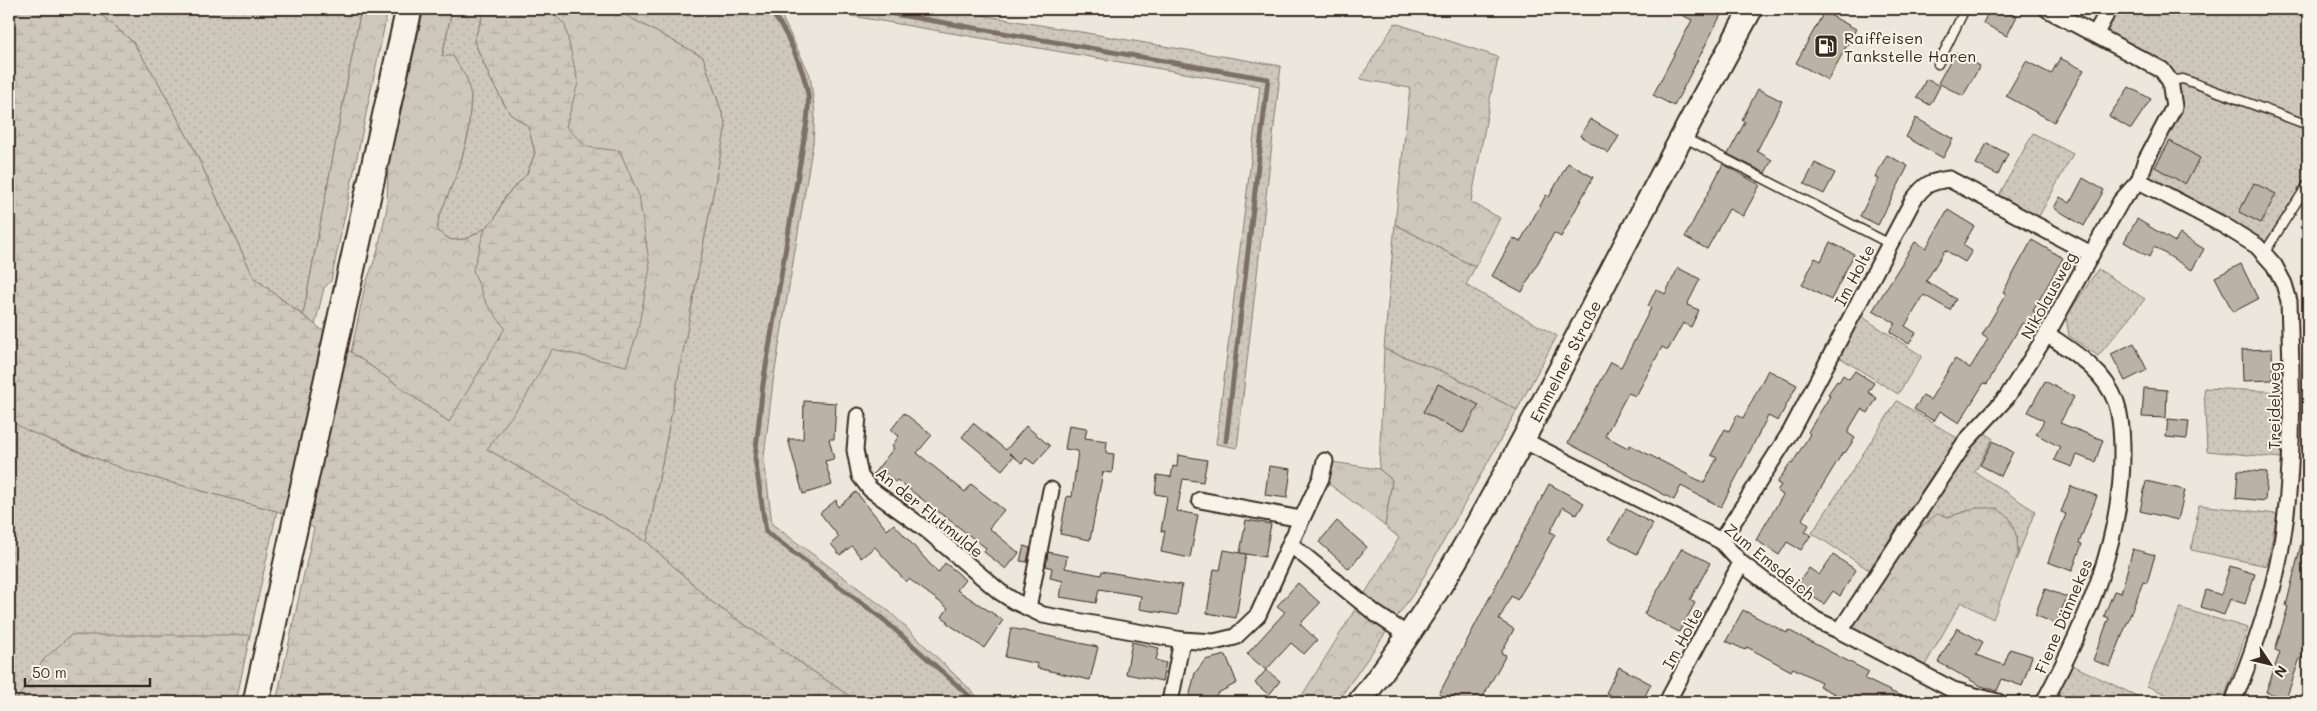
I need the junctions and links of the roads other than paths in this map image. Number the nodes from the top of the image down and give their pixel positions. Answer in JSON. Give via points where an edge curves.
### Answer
{"nodes":[{"id":1,"x":409,"y":9,"type":"edge"},
{"id":2,"x":1751,"y":9,"type":"edge"},
{"id":3,"x":1965,"y":9,"type":"edge"},
{"id":4,"x":2047,"y":9,"type":"edge"},
{"id":5,"x":2109,"y":9,"type":"edge"},
{"id":6,"x":2096,"y":33,"type":"junction"},
{"id":7,"x":1938,"y":64,"type":"dead end"},
{"id":8,"x":2170,"y":81,"type":"junction"},
{"id":9,"x":2308,"y":125,"type":"edge"},
{"id":10,"x":1681,"y":136,"type":"junction"},
{"id":11,"x":2139,"y":181,"type":"junction"},
{"id":12,"x":2308,"y":184,"type":"edge"},
{"id":13,"x":1890,"y":244,"type":"junction"},
{"id":14,"x":2265,"y":252,"type":"junction"},
{"id":15,"x":2091,"y":254,"type":"junction"},
{"id":16,"x":2047,"y":334,"type":"junction"},
{"id":17,"x":858,"y":416,"type":"dead end"},
{"id":18,"x":1522,"y":440,"type":"junction"},
{"id":19,"x":1325,"y":461,"type":"dead end"},
{"id":20,"x":1051,"y":490,"type":"dead end"},
{"id":21,"x":1200,"y":500,"type":"dead end"},
{"id":22,"x":1300,"y":519,"type":"junction"},
{"id":23,"x":1721,"y":541,"type":"junction"},
{"id":24,"x":1290,"y":544,"type":"junction"},
{"id":25,"x":1741,"y":563,"type":"junction"},
{"id":26,"x":1028,"y":608,"type":"junction"},
{"id":27,"x":1840,"y":631,"type":"junction"},
{"id":28,"x":1409,"y":636,"type":"junction"},
{"id":29,"x":1182,"y":640,"type":"junction"},
{"id":30,"x":256,"y":702,"type":"edge"},
{"id":31,"x":1170,"y":702,"type":"edge"},
{"id":32,"x":1359,"y":702,"type":"edge"},
{"id":33,"x":1667,"y":702,"type":"edge"},
{"id":34,"x":1998,"y":702,"type":"edge"},
{"id":35,"x":2044,"y":702,"type":"edge"},
{"id":36,"x":2233,"y":702,"type":"edge"}],
"edges":[{"from":1,"to":30,"type":"main road"},
{"from":2,"to":10,"type":"street","name":"Emmelner Straße"},
{"from":3,"to":7,"type":"lane"},
{"from":4,"to":6,"type":"street"},
{"from":5,"to":6,"type":"street"},
{"from":6,"to":8,"type":"street","via":[[2162,70]]},
{"from":8,"to":9,"type":"lane","via":[[2182,79]]},
{"from":8,"to":11,"type":"street","name":"Nikolausweg","via":[[2174,107],[2145,162]]},
{"from":10,"to":13,"type":"lane"},
{"from":10,"to":18,"type":"street","name":"Emmelner Straße"},
{"from":11,"to":14,"type":"street","name":"Treidelweg","via":[[2223,225]]},
{"from":11,"to":15,"type":"street","name":"Nikolausweg","via":[[2120,202]]},
{"from":12,"to":14,"type":"lane"},
{"from":13,"to":15,"type":"street","name":"Im Holte","via":[[1913,200],[1923,188],[1932,181],[1949,179]]},
{"from":13,"to":23,"type":"street","name":"Im Holte","via":[[1792,431]]},
{"from":14,"to":36,"type":"street","name":"Treidelweg","via":[[2284,284],[2289,301],[2290,462],[2276,572],[2259,635]]},
{"from":15,"to":16,"type":"street","name":"Nikolausweg"},
{"from":16,"to":27,"type":"street","name":"Nikolausweg","via":[[2007,397],[1966,441]]},
{"from":16,"to":35,"type":"street","name":"Fiene Dännekes","via":[[2086,361],[2102,378],[2116,402],[2122,434],[2122,474],[2105,565],[2070,653]]},
{"from":17,"to":26,"type":"street","name":"An der Flutmulde","via":[[855,450],[860,476],[870,489],[928,531],[1000,592]]},
{"from":18,"to":23,"type":"street","name":"Zum Emsdeich"},
{"from":18,"to":28,"type":"street","name":"Emmelner Straße"},
{"from":19,"to":22,"type":"street","name":"An der Flutmulde","via":[[1321,478]]},
{"from":20,"to":26,"type":"street"},
{"from":21,"to":22,"type":"street"},
{"from":22,"to":24,"type":"street","name":"An der Flutmulde"},
{"from":23,"to":25,"type":"street","name":"Zum Emsdeich"},
{"from":24,"to":28,"type":"street","via":[[1376,614]]},
{"from":24,"to":29,"type":"street","name":"An der Flutmulde","via":[[1258,615],[1248,627],[1235,637],[1214,642]]},
{"from":25,"to":27,"type":"street","name":"Zum Emsdeich","via":[[1816,620]]},
{"from":25,"to":33,"type":"street","name":"Im Holte"},
{"from":26,"to":29,"type":"street","name":"An der Flutmulde","via":[[1056,618]]},
{"from":27,"to":34,"type":"street","name":"Zum Emsdeich","via":[[1953,690]]},
{"from":28,"to":32,"type":"street","name":"Emmelner Straße"},
{"from":29,"to":31,"type":"street"}]}
